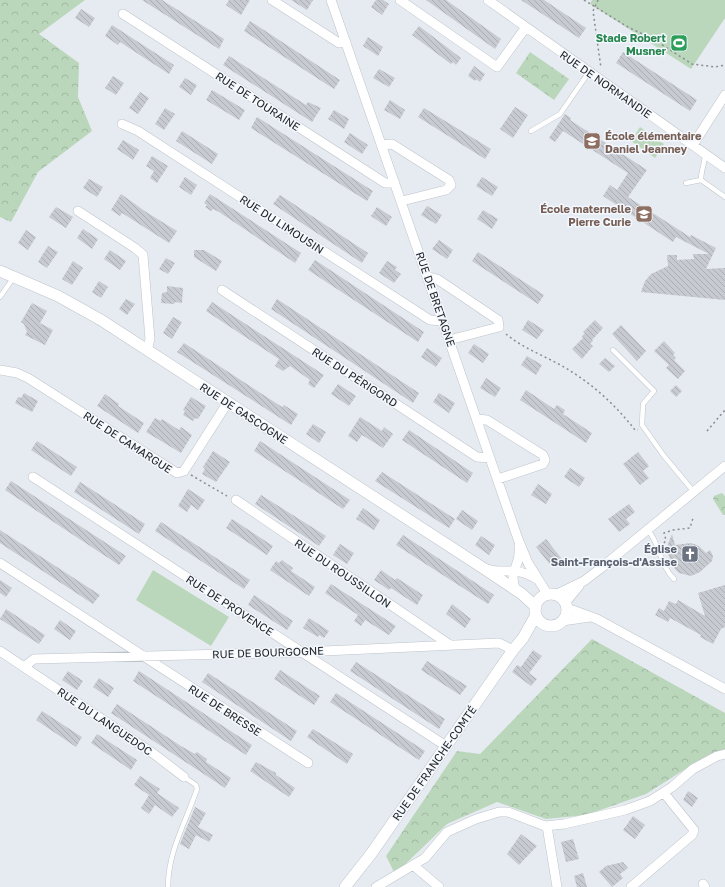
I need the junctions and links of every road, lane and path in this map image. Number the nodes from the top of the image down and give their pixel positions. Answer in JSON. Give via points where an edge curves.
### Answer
{"nodes":[{"id":1,"x":272,"y":0,"type":"edge"},
{"id":2,"x":331,"y":0,"type":"edge"},
{"id":3,"x":400,"y":0,"type":"edge"},
{"id":4,"x":488,"y":0,"type":"edge"},
{"id":5,"x":584,"y":0,"type":"edge"},
{"id":6,"x":598,"y":0,"type":"edge"},
{"id":7,"x":594,"y":7,"type":"junction"},
{"id":8,"x":123,"y":14,"type":"dead end"},
{"id":9,"x":526,"y":27,"type":"junction"},
{"id":10,"x":346,"y":42,"type":"junction"},
{"id":11,"x":725,"y":65,"type":"edge"},
{"id":12,"x":589,"y":72,"type":"junction"},
{"id":13,"x":599,"y":79,"type":"junction"},
{"id":14,"x":725,"y":95,"type":"edge"},
{"id":15,"x":122,"y":124,"type":"dead end"},
{"id":16,"x":531,"y":131,"type":"dead end"},
{"id":17,"x":381,"y":145,"type":"junction"},
{"id":18,"x":693,"y":145,"type":"junction"},
{"id":19,"x":705,"y":154,"type":"junction"},
{"id":20,"x":725,"y":168,"type":"edge"},
{"id":21,"x":700,"y":180,"type":"junction"},
{"id":22,"x":395,"y":183,"type":"junction"},
{"id":23,"x":686,"y":183,"type":"dead end"},
{"id":24,"x":725,"y":197,"type":"edge"},
{"id":25,"x":402,"y":201,"type":"junction"},
{"id":26,"x":78,"y":211,"type":"dead end"},
{"id":27,"x":0,"y":271,"type":"edge"},
{"id":28,"x":14,"y":277,"type":"junction"},
{"id":29,"x":429,"y":277,"type":"junction"},
{"id":30,"x":222,"y":290,"type":"dead end"},
{"id":31,"x":0,"y":297,"type":"edge"},
{"id":32,"x":443,"y":321,"type":"junction"},
{"id":33,"x":499,"y":327,"type":"junction"},
{"id":34,"x":449,"y":340,"type":"junction"},
{"id":35,"x":147,"y":350,"type":"junction"},
{"id":36,"x":613,"y":350,"type":"dead end"},
{"id":37,"x":0,"y":370,"type":"edge"},
{"id":38,"x":228,"y":402,"type":"junction"},
{"id":39,"x":725,"y":410,"type":"edge"},
{"id":40,"x":477,"y":419,"type":"junction"},
{"id":41,"x":647,"y":431,"type":"junction"},
{"id":42,"x":707,"y":431,"type":"dead end"},
{"id":43,"x":490,"y":458,"type":"junction"},
{"id":44,"x":724,"y":469,"type":"edge"},
{"id":45,"x":184,"y":471,"type":"junction"},
{"id":46,"x":33,"y":477,"type":"dead end"},
{"id":47,"x":498,"y":479,"type":"junction"},
{"id":48,"x":694,"y":492,"type":"junction"},
{"id":49,"x":236,"y":500,"type":"joint"},
{"id":50,"x":693,"y":518,"type":"dead end"},
{"id":51,"x":648,"y":530,"type":"junction"},
{"id":52,"x":518,"y":539,"type":"junction"},
{"id":53,"x":664,"y":544,"type":"dead end"},
{"id":54,"x":0,"y":563,"type":"edge"},
{"id":55,"x":480,"y":566,"type":"junction"},
{"id":56,"x":513,"y":571,"type":"junction"},
{"id":57,"x":537,"y":579,"type":"junction"},
{"id":58,"x":674,"y":580,"type":"dead end"},
{"id":59,"x":584,"y":581,"type":"junction"},
{"id":60,"x":516,"y":591,"type":"junction"},
{"id":61,"x":552,"y":595,"type":"junction"},
{"id":62,"x":566,"y":605,"type":"junction"},
{"id":63,"x":536,"y":611,"type":"junction"},
{"id":64,"x":591,"y":617,"type":"junction"},
{"id":65,"x":562,"y":621,"type":"junction"},
{"id":66,"x":545,"y":625,"type":"junction"},
{"id":67,"x":523,"y":638,"type":"junction"},
{"id":68,"x":450,"y":645,"type":"junction"},
{"id":69,"x":513,"y":650,"type":"junction"},
{"id":70,"x":0,"y":651,"type":"edge"},
{"id":71,"x":302,"y":652,"type":"junction"},
{"id":72,"x":143,"y":656,"type":"junction"},
{"id":73,"x":24,"y":667,"type":"junction"},
{"id":74,"x":725,"y":689,"type":"edge"},
{"id":75,"x":446,"y":746,"type":"junction"},
{"id":76,"x":725,"y":754,"type":"edge"},
{"id":77,"x":308,"y":763,"type":"dead end"},
{"id":78,"x":184,"y":777,"type":"joint"},
{"id":79,"x":664,"y":792,"type":"junction"},
{"id":80,"x":547,"y":826,"type":"junction"},
{"id":81,"x":413,"y":865,"type":"junction"},
{"id":82,"x":168,"y":887,"type":"edge"},
{"id":83,"x":344,"y":887,"type":"edge"},
{"id":84,"x":376,"y":887,"type":"edge"},
{"id":85,"x":439,"y":887,"type":"edge"},
{"id":86,"x":557,"y":887,"type":"edge"},
{"id":87,"x":631,"y":887,"type":"edge"}],
"edges":[{"from":1,"to":10,"type":"street","via":[[339,43]]},
{"from":2,"to":10,"type":"street","name":"RUE DE BRETAGNE"},
{"from":3,"to":9,"type":"street","via":[[497,67]]},
{"from":4,"to":9,"type":"street","name":"RUE DE NORMANDIE"},
{"from":5,"to":7,"type":"path"},
{"from":6,"to":7,"type":"path"},
{"from":7,"to":11,"type":"path","via":[[653,39],[692,64],[715,67]]},
{"from":7,"to":13,"type":"path","via":[[602,74]]},
{"from":8,"to":22,"type":"street","name":"RUE DE TOURAINE","via":[[385,183]]},
{"from":9,"to":12,"type":"street","name":"RUE DE NORMANDIE"},
{"from":10,"to":17,"type":"street","name":"RUE DE BRETAGNE"},
{"from":12,"to":13,"type":"street","name":"RUE DE NORMANDIE"},
{"from":12,"to":16,"type":"lane","via":[[560,114]]},
{"from":13,"to":18,"type":"street","name":"RUE DE NORMANDIE"},
{"from":14,"to":18,"type":"street"},
{"from":15,"to":32,"type":"street","name":"RUE DU LIMOUSIN","via":[[138,131],[430,320]]},
{"from":17,"to":22,"type":"street","name":"RUE DE BRETAGNE"},
{"from":17,"to":25,"type":"street","via":[[392,144],[449,180],[451,185],[446,190]]},
{"from":18,"to":19,"type":"street","name":"RUE DE NORMANDIE"},
{"from":19,"to":20,"type":"street","name":"RUE DE NORMANDIE"},
{"from":19,"to":21,"type":"lane"},
{"from":21,"to":23,"type":"lane"},
{"from":21,"to":24,"type":"lane"},
{"from":22,"to":25,"type":"street","name":"RUE DE BRETAGNE"},
{"from":25,"to":29,"type":"street","name":"RUE DE BRETAGNE"},
{"from":26,"to":35,"type":"street","via":[[143,255],[150,339]]},
{"from":27,"to":28,"type":"street","name":"RUE DE GASCOGNE"},
{"from":28,"to":31,"type":"lane"},
{"from":28,"to":35,"type":"street","name":"RUE DE GASCOGNE","via":[[58,296]]},
{"from":29,"to":32,"type":"street","name":"RUE DE BRETAGNE"},
{"from":29,"to":33,"type":"street","via":[[438,279],[498,320]]},
{"from":30,"to":43,"type":"street","name":"RUE DU PÉRIGORD","via":[[477,457]]},
{"from":32,"to":34,"type":"street","name":"RUE DE BRETAGNE"},
{"from":33,"to":34,"type":"street"},
{"from":33,"to":41,"type":"path","via":[[513,339],[572,372],[596,389],[621,412],[635,430]]},
{"from":34,"to":40,"type":"street","name":"RUE DE BRETAGNE"},
{"from":35,"to":38,"type":"street","name":"RUE DE GASCOGNE"},
{"from":36,"to":41,"type":"lane","via":[[654,391],[643,404],[642,425]]},
{"from":37,"to":45,"type":"street","name":"RUE DE CAMARGUE","via":[[28,378],[176,473]]},
{"from":38,"to":45,"type":"street","name":"RUE DE CAMARGUE"},
{"from":38,"to":55,"type":"street","name":"RUE DE GASCOGNE"},
{"from":39,"to":42,"type":"path"},
{"from":40,"to":43,"type":"street","name":"RUE DE BRETAGNE"},
{"from":40,"to":47,"type":"street","via":[[486,420],[543,455],[545,460],[543,464]]},
{"from":41,"to":48,"type":"lane"},
{"from":43,"to":47,"type":"street","name":"RUE DE BRETAGNE"},
{"from":44,"to":48,"type":"street"},
{"from":45,"to":49,"type":"path"},
{"from":46,"to":71,"type":"street","name":"RUE DE PROVENCE"},
{"from":47,"to":52,"type":"street","name":"RUE DE BRETAGNE"},
{"from":48,"to":51,"type":"street"},
{"from":49,"to":68,"type":"street","name":"RUE DU ROUSSILLON"},
{"from":50,"to":53,"type":"path","via":[[690,528],[664,533]]},
{"from":51,"to":58,"type":"lane","via":[[656,540],[666,572]]},
{"from":51,"to":59,"type":"street"},
{"from":52,"to":56,"type":"street","via":[[520,555]]},
{"from":52,"to":57,"type":"street","name":"RUE DE BRETAGNE"},
{"from":54,"to":72,"type":"street","name":"RUE DE BRESSE"},
{"from":55,"to":56,"type":"street","name":"RUE DE GASCOGNE","via":[[503,572]]},
{"from":55,"to":60,"type":"street","name":"RUE DE GASCOGNE"},
{"from":56,"to":57,"type":"street","name":"RUE DE GASCOGNE"},
{"from":56,"to":60,"type":"street"},
{"from":57,"to":61,"type":"street","name":"RUE DE BRETAGNE"},
{"from":59,"to":61,"type":"street"},
{"from":59,"to":62,"type":"street"},
{"from":60,"to":63,"type":"street","name":"RUE DE GASCOGNE"},
{"from":61,"to":62,"type":"street"},
{"from":61,"to":63,"type":"street","via":[[540,599]]},
{"from":62,"to":64,"type":"street"},
{"from":62,"to":65,"type":"street","via":[[567,613]]},
{"from":63,"to":66,"type":"street","via":[[540,621]]},
{"from":63,"to":67,"type":"street","name":"RUE DE FRANCHE-COMTÉ"},
{"from":64,"to":65,"type":"street"},
{"from":64,"to":74,"type":"street"},
{"from":65,"to":66,"type":"street","via":[[554,626]]},
{"from":66,"to":67,"type":"street","name":"RUE DE FRANCHE-COMTÉ"},
{"from":67,"to":69,"type":"street","name":"RUE DE FRANCHE-COMTÉ"},
{"from":68,"to":69,"type":"street","name":"RUE DE BOURGOGNE","via":[[500,643]]},
{"from":68,"to":71,"type":"street","name":"RUE DE BOURGOGNE"},
{"from":69,"to":75,"type":"street","name":"RUE DE FRANCHE-COMTÉ"},
{"from":70,"to":73,"type":"street","name":"RUE DU LANGUEDOC"},
{"from":71,"to":72,"type":"street","name":"RUE DE BOURGOGNE"},
{"from":71,"to":75,"type":"street","name":"RUE DE PROVENCE"},
{"from":72,"to":73,"type":"street","name":"RUE DE BOURGOGNE","via":[[34,659]]},
{"from":72,"to":77,"type":"street","name":"RUE DE BRESSE"},
{"from":73,"to":78,"type":"street","name":"RUE DU LANGUEDOC"},
{"from":75,"to":83,"type":"street","name":"RUE DE FRANCHE-COMTÉ","via":[[371,854]]},
{"from":76,"to":79,"type":"street","via":[[693,769]]},
{"from":78,"to":82,"type":"lane","via":[[196,785],[197,789],[176,840],[168,872]]},
{"from":79,"to":80,"type":"street","via":[[650,801],[624,810]]},
{"from":79,"to":87,"type":"street","via":[[694,830],[692,835]]},
{"from":80,"to":81,"type":"street","via":[[508,812],[499,812],[447,832],[425,858]]},
{"from":80,"to":86,"type":"street"},
{"from":81,"to":84,"type":"street"},
{"from":81,"to":85,"type":"street"}]}
